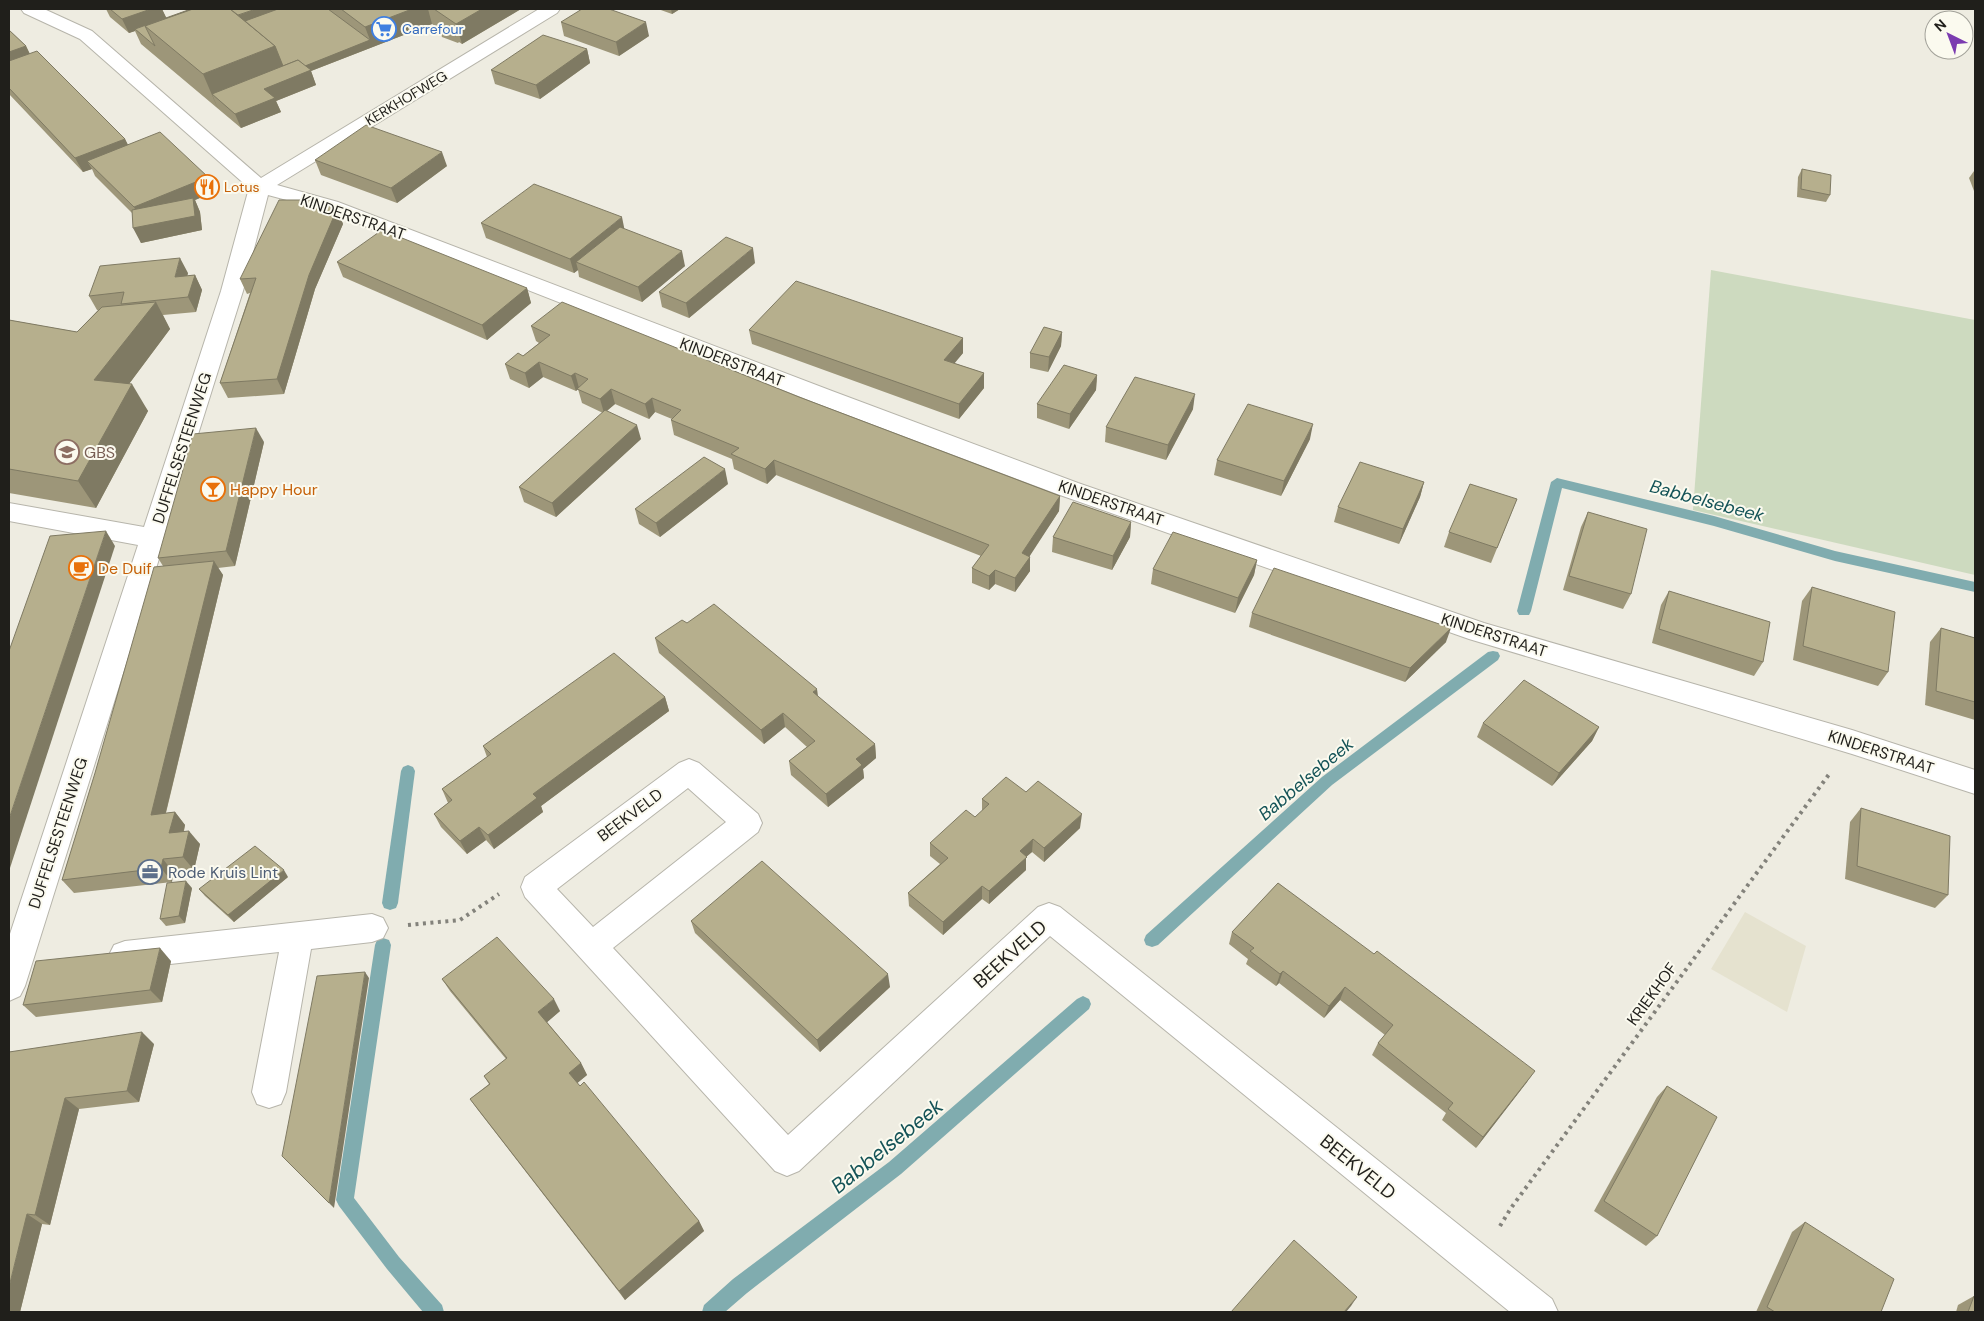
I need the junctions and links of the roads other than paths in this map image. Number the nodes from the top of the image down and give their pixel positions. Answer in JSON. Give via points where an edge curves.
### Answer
{"nodes":[{"id":1,"x":552,"y":9,"type":"edge"},
{"id":2,"x":32,"y":10,"type":"edge"},
{"id":3,"x":13,"y":17,"type":"dead end"},
{"id":4,"x":260,"y":187,"type":"junction"},
{"id":5,"x":9,"y":512,"type":"edge"},
{"id":6,"x":153,"y":538,"type":"junction"},
{"id":7,"x":1975,"y":782,"type":"edge"},
{"id":8,"x":372,"y":928,"type":"road end"},
{"id":9,"x":298,"y":935,"type":"junction"},
{"id":10,"x":591,"y":947,"type":"junction"},
{"id":11,"x":92,"y":959,"type":"edge"},
{"id":12,"x":22,"y":973,"type":"edge"},
{"id":13,"x":269,"y":1092,"type":"dead end"},
{"id":14,"x":1539,"y":1312,"type":"edge"}],
"edges":[{"from":1,"to":4,"type":"street","name":"KERKHOFWEG"},
{"from":2,"to":3,"type":"street"},
{"from":2,"to":4,"type":"street","via":[[86,36]]},
{"from":4,"to":6,"type":"street","name":"DUFFELSESTEENWEG","via":[[232,291]]},
{"from":4,"to":7,"type":"street","name":"KINDERSTRAAT","via":[[331,206],[1069,489],[1479,632],[1852,742]]},
{"from":5,"to":6,"type":"street"},
{"from":6,"to":12,"type":"street","name":"DUFFELSESTEENWEG"},
{"from":8,"to":9,"type":"street"},
{"from":9,"to":11,"type":"street"},
{"from":9,"to":13,"type":"street"},
{"from":10,"to":10,"type":"street","name":"BEEKVELD","via":[[536,887],[688,771],[747,823]]},
{"from":10,"to":14,"type":"street","name":"BEEKVELD","via":[[787,1159],[1049,917]]}]}
